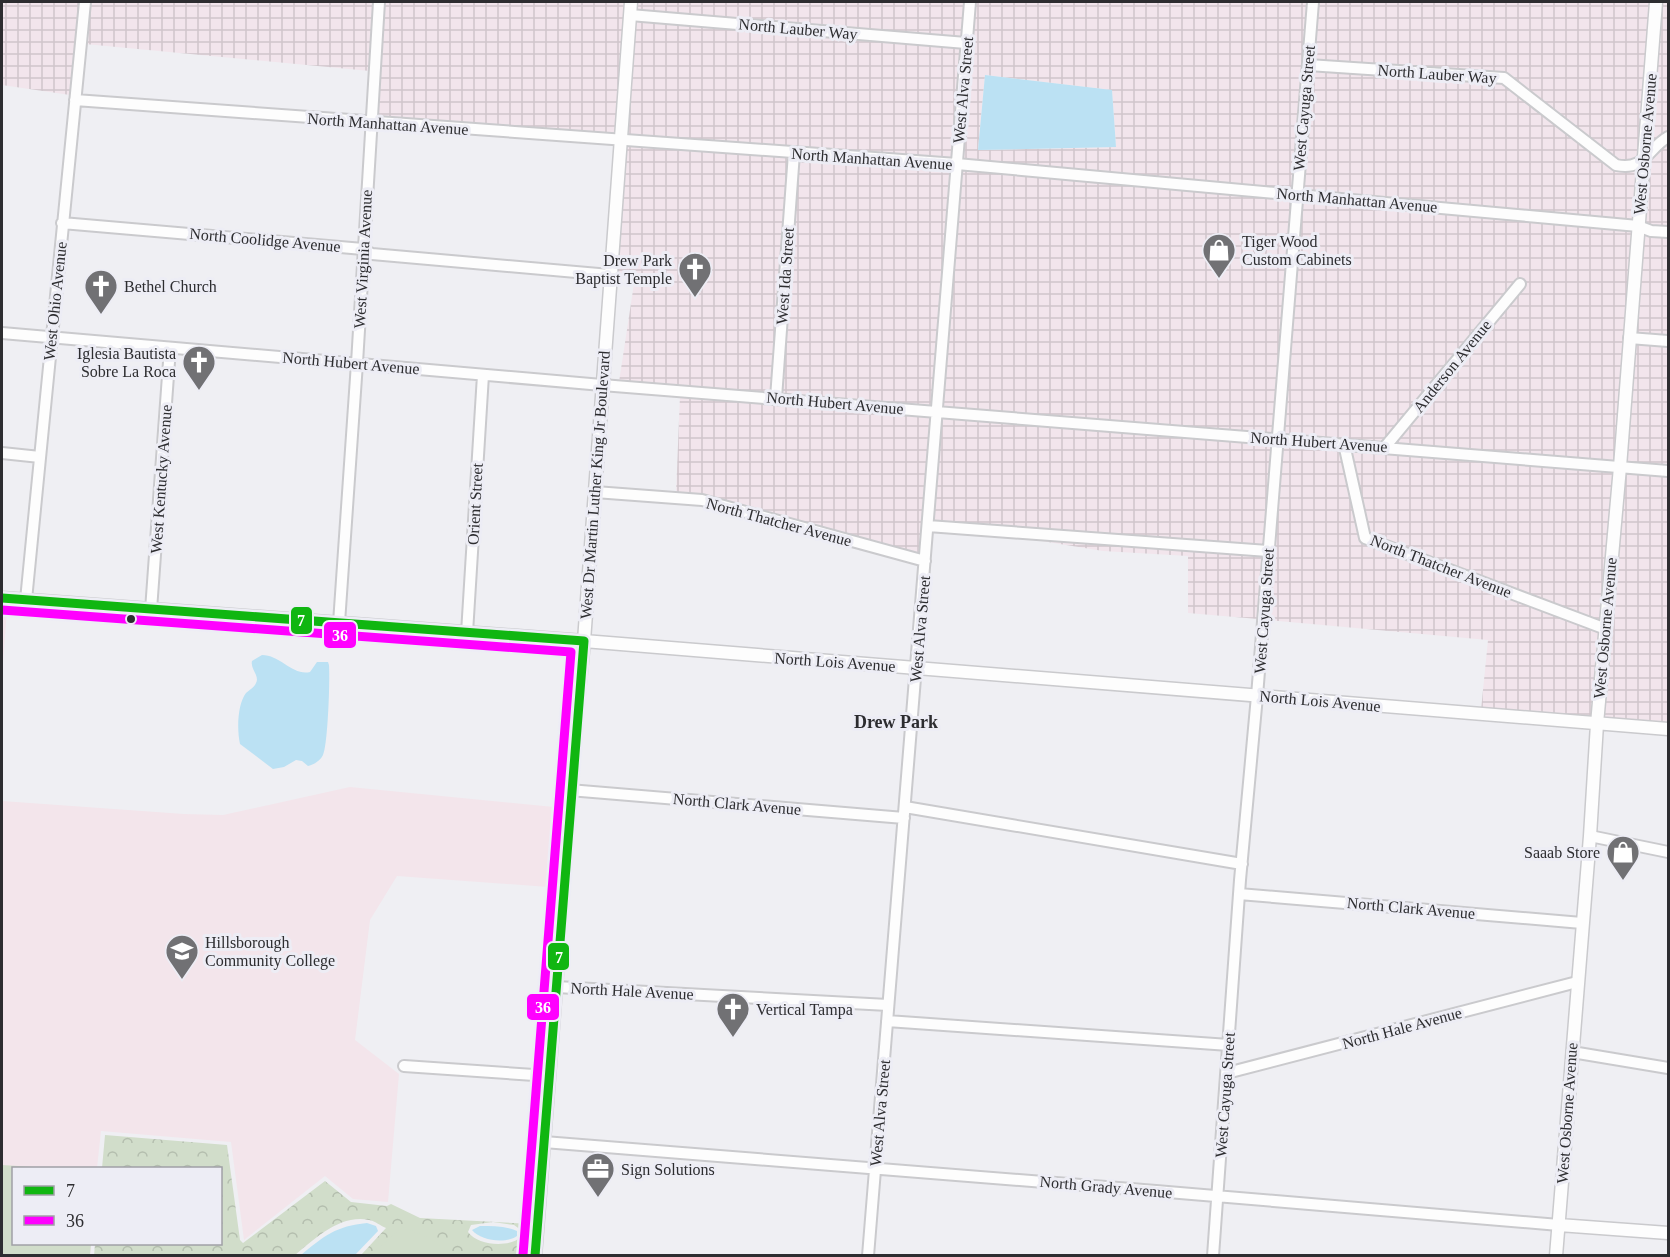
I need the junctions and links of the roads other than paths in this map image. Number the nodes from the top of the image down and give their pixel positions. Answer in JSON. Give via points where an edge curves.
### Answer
{"nodes":[{"id":1,"x":85,"y":2,"type":"edge"},
{"id":2,"x":379,"y":2,"type":"edge"},
{"id":3,"x":631,"y":2,"type":"edge"},
{"id":4,"x":970,"y":2,"type":"edge"},
{"id":5,"x":1313,"y":2,"type":"edge"},
{"id":6,"x":1656,"y":2,"type":"edge"},
{"id":7,"x":630,"y":15,"type":"junction"},
{"id":8,"x":966,"y":43,"type":"junction"},
{"id":9,"x":1308,"y":65,"type":"junction"},
{"id":10,"x":75,"y":100,"type":"junction"},
{"id":11,"x":372,"y":123,"type":"junction"},
{"id":12,"x":1668,"y":137,"type":"edge"},
{"id":13,"x":620,"y":141,"type":"junction"},
{"id":14,"x":794,"y":153,"type":"junction"},
{"id":15,"x":1643,"y":162,"type":"junction"},
{"id":16,"x":957,"y":165,"type":"junction"},
{"id":17,"x":1297,"y":195,"type":"junction"},
{"id":18,"x":63,"y":223,"type":"junction"},
{"id":19,"x":1638,"y":226,"type":"junction"},
{"id":20,"x":1668,"y":232,"type":"edge"},
{"id":21,"x":363,"y":249,"type":"junction"},
{"id":22,"x":610,"y":275,"type":"junction"},
{"id":23,"x":1520,"y":284,"type":"dead end"},
{"id":24,"x":2,"y":333,"type":"edge"},
{"id":25,"x":51,"y":338,"type":"junction"},
{"id":26,"x":1629,"y":338,"type":"junction"},
{"id":27,"x":1668,"y":342,"type":"edge"},
{"id":28,"x":170,"y":348,"type":"junction"},
{"id":29,"x":357,"y":363,"type":"junction"},
{"id":30,"x":483,"y":375,"type":"junction"},
{"id":31,"x":602,"y":385,"type":"junction"},
{"id":32,"x":776,"y":398,"type":"junction"},
{"id":33,"x":936,"y":411,"type":"junction"},
{"id":34,"x":1277,"y":439,"type":"junction"},
{"id":35,"x":1344,"y":444,"type":"junction"},
{"id":36,"x":1385,"y":447,"type":"junction"},
{"id":37,"x":2,"y":453,"type":"edge"},
{"id":38,"x":40,"y":456,"type":"junction"},
{"id":39,"x":1620,"y":467,"type":"junction"},
{"id":40,"x":1668,"y":471,"type":"edge"},
{"id":41,"x":595,"y":492,"type":"junction"},
{"id":42,"x":928,"y":526,"type":"junction"},
{"id":43,"x":1268,"y":551,"type":"junction"},
{"id":44,"x":925,"y":561,"type":"junction"},
{"id":45,"x":2,"y":598,"type":"edge"},
{"id":46,"x":26,"y":600,"type":"junction"},
{"id":47,"x":151,"y":610,"type":"junction"},
{"id":48,"x":339,"y":623,"type":"junction"},
{"id":49,"x":1606,"y":629,"type":"junction"},
{"id":50,"x":467,"y":633,"type":"junction"},
{"id":51,"x":584,"y":641,"type":"junction"},
{"id":52,"x":916,"y":668,"type":"junction"},
{"id":53,"x":1257,"y":696,"type":"junction"},
{"id":54,"x":1597,"y":724,"type":"junction"},
{"id":55,"x":1668,"y":729,"type":"edge"},
{"id":56,"x":569,"y":790,"type":"junction"},
{"id":57,"x":904,"y":812,"type":"junction"},
{"id":58,"x":1590,"y":836,"type":"junction"},
{"id":59,"x":1668,"y":852,"type":"edge"},
{"id":60,"x":1242,"y":864,"type":"junction"},
{"id":61,"x":1239,"y":894,"type":"junction"},
{"id":62,"x":1582,"y":923,"type":"junction"},
{"id":63,"x":1577,"y":982,"type":"junction"},
{"id":64,"x":556,"y":987,"type":"junction"},
{"id":65,"x":888,"y":1005,"type":"junction"},
{"id":66,"x":887,"y":1021,"type":"junction"},
{"id":67,"x":1229,"y":1045,"type":"junction"},
{"id":68,"x":1572,"y":1052,"type":"junction"},
{"id":69,"x":404,"y":1066,"type":"dead end"},
{"id":70,"x":1668,"y":1068,"type":"edge"},
{"id":71,"x":1227,"y":1073,"type":"junction"},
{"id":72,"x":549,"y":1076,"type":"junction"},
{"id":73,"x":544,"y":1143,"type":"junction"},
{"id":74,"x":875,"y":1168,"type":"junction"},
{"id":75,"x":1218,"y":1196,"type":"junction"},
{"id":76,"x":1559,"y":1225,"type":"junction"},
{"id":77,"x":1668,"y":1233,"type":"edge"},
{"id":78,"x":535,"y":1256,"type":"edge"},
{"id":79,"x":868,"y":1256,"type":"edge"},
{"id":80,"x":1213,"y":1256,"type":"edge"},
{"id":81,"x":1556,"y":1256,"type":"edge"}],
"edges":[{"from":1,"to":10,"type":"street","name":"West Ohio Avenue"},
{"from":2,"to":11,"type":"street","name":"West Virginia Avenue"},
{"from":3,"to":7,"type":"street","name":"West Dr Martin Luther King Jr Boulevard"},
{"from":4,"to":8,"type":"street","name":"West Alva Street"},
{"from":5,"to":9,"type":"street","name":"West Cayuga Street"},
{"from":6,"to":15,"type":"street","name":"West Osborne Avenue"},
{"from":7,"to":8,"type":"street","name":"North Lauber Way"},
{"from":7,"to":13,"type":"street","name":"West Dr Martin Luther King Jr Boulevard"},
{"from":8,"to":16,"type":"street","name":"West Alva Street"},
{"from":9,"to":15,"type":"street","name":"North Lauber Way","via":[[1504,78],[1616,165],[1628,168]]},
{"from":9,"to":17,"type":"street","name":"West Cayuga Street"},
{"from":10,"to":11,"type":"street","name":"North Manhattan Avenue"},
{"from":10,"to":18,"type":"street","name":"West Ohio Avenue"},
{"from":11,"to":13,"type":"street","name":"North Manhattan Avenue"},
{"from":11,"to":21,"type":"street","name":"West Virginia Avenue"},
{"from":12,"to":15,"type":"street"},
{"from":13,"to":14,"type":"street","name":"North Manhattan Avenue"},
{"from":13,"to":22,"type":"street","name":"West Dr Martin Luther King Jr Boulevard"},
{"from":14,"to":16,"type":"street","name":"North Manhattan Avenue"},
{"from":14,"to":32,"type":"street","name":"West Ida Street"},
{"from":15,"to":19,"type":"street","name":"West Osborne Avenue"},
{"from":16,"to":17,"type":"street","name":"North Manhattan Avenue"},
{"from":16,"to":33,"type":"street","name":"West Alva Street"},
{"from":17,"to":19,"type":"street","name":"North Manhattan Avenue"},
{"from":17,"to":34,"type":"street","name":"West Cayuga Street"},
{"from":18,"to":21,"type":"street","name":"North Coolidge Avenue"},
{"from":18,"to":25,"type":"street","name":"West Ohio Avenue"},
{"from":19,"to":20,"type":"street","name":"North Manhattan Avenue"},
{"from":19,"to":26,"type":"street","name":"West Osborne Avenue"},
{"from":21,"to":22,"type":"street","name":"North Coolidge Avenue","via":[[372,254]]},
{"from":21,"to":29,"type":"street","name":"West Virginia Avenue"},
{"from":22,"to":31,"type":"street","name":"West Dr Martin Luther King Jr Boulevard"},
{"from":23,"to":36,"type":"street","name":"Anderson Avenue"},
{"from":24,"to":25,"type":"street","name":"North Hubert Avenue"},
{"from":25,"to":28,"type":"street","name":"North Hubert Avenue"},
{"from":25,"to":38,"type":"street","name":"West Ohio Avenue"},
{"from":26,"to":27,"type":"street"},
{"from":26,"to":39,"type":"street","name":"West Osborne Avenue"},
{"from":28,"to":29,"type":"street","name":"North Hubert Avenue"},
{"from":28,"to":47,"type":"street","name":"West Kentucky Avenue"},
{"from":29,"to":30,"type":"street","name":"North Hubert Avenue"},
{"from":29,"to":48,"type":"street","name":"West Virginia Avenue"},
{"from":30,"to":31,"type":"street","name":"North Hubert Avenue"},
{"from":30,"to":50,"type":"street","name":"Orient Street"},
{"from":31,"to":32,"type":"street","name":"North Hubert Avenue"},
{"from":31,"to":41,"type":"street","name":"West Dr Martin Luther King Jr Boulevard"},
{"from":32,"to":33,"type":"street","name":"North Hubert Avenue"},
{"from":33,"to":34,"type":"street","name":"North Hubert Avenue"},
{"from":33,"to":42,"type":"street","name":"West Alva Street"},
{"from":34,"to":35,"type":"street","name":"North Hubert Avenue"},
{"from":34,"to":43,"type":"street","name":"West Cayuga Street"},
{"from":35,"to":36,"type":"street","name":"North Hubert Avenue"},
{"from":35,"to":49,"type":"street","name":"North Thatcher Avenue","via":[[1365,538]]},
{"from":36,"to":39,"type":"street","name":"North Hubert Avenue"},
{"from":37,"to":38,"type":"street"},
{"from":38,"to":46,"type":"street","name":"West Ohio Avenue"},
{"from":39,"to":40,"type":"street","name":"North Hubert Avenue"},
{"from":39,"to":49,"type":"street","name":"West Osborne Avenue"},
{"from":41,"to":44,"type":"street","name":"North Thatcher Avenue","via":[[702,500]]},
{"from":41,"to":51,"type":"street","name":"West Dr Martin Luther King Jr Boulevard"},
{"from":42,"to":43,"type":"street"},
{"from":42,"to":44,"type":"street","name":"West Alva Street"},
{"from":43,"to":53,"type":"street","name":"West Cayuga Street"},
{"from":44,"to":52,"type":"street","name":"West Alva Street"},
{"from":45,"to":46,"type":"street","name":"North Lois Avenue"},
{"from":46,"to":47,"type":"street","name":"North Lois Avenue"},
{"from":47,"to":48,"type":"street","name":"North Lois Avenue"},
{"from":48,"to":50,"type":"street","name":"North Lois Avenue"},
{"from":49,"to":54,"type":"street","name":"West Osborne Avenue"},
{"from":50,"to":51,"type":"street","name":"North Lois Avenue"},
{"from":51,"to":52,"type":"street","name":"North Lois Avenue"},
{"from":51,"to":56,"type":"street","name":"West Dr Martin Luther King Jr Boulevard"},
{"from":52,"to":53,"type":"street","name":"North Lois Avenue"},
{"from":52,"to":57,"type":"street","name":"West Alva Street"},
{"from":53,"to":54,"type":"street","name":"North Lois Avenue"},
{"from":53,"to":60,"type":"street","name":"West Cayuga Street"},
{"from":54,"to":55,"type":"street","name":"North Lois Avenue"},
{"from":54,"to":58,"type":"street","name":"West Osborne Avenue"},
{"from":56,"to":57,"type":"street","name":"North Clark Avenue"},
{"from":56,"to":64,"type":"street","name":"West Dr Martin Luther King Jr Boulevard"},
{"from":57,"to":60,"type":"street","name":"North Clark Avenue"},
{"from":57,"to":65,"type":"street","name":"West Alva Street"},
{"from":58,"to":59,"type":"street"},
{"from":58,"to":62,"type":"street","name":"West Osborne Avenue"},
{"from":60,"to":61,"type":"street","name":"West Cayuga Street"},
{"from":61,"to":62,"type":"street","name":"North Clark Avenue"},
{"from":61,"to":67,"type":"street","name":"West Cayuga Street"},
{"from":62,"to":63,"type":"street","name":"West Osborne Avenue"},
{"from":63,"to":68,"type":"street","name":"West Osborne Avenue"},
{"from":63,"to":71,"type":"street","name":"North Hale Avenue"},
{"from":64,"to":65,"type":"street","name":"North Hale Avenue"},
{"from":64,"to":72,"type":"street","name":"West Dr Martin Luther King Jr Boulevard"},
{"from":65,"to":66,"type":"street","name":"West Alva Street"},
{"from":66,"to":67,"type":"street"},
{"from":66,"to":74,"type":"street","name":"West Alva Street"},
{"from":67,"to":71,"type":"street","name":"West Cayuga Street"},
{"from":68,"to":70,"type":"street"},
{"from":68,"to":76,"type":"street","name":"West Osborne Avenue"},
{"from":69,"to":72,"type":"street"},
{"from":71,"to":75,"type":"street","name":"West Cayuga Street"},
{"from":72,"to":73,"type":"street","name":"West Dr Martin Luther King Jr Boulevard"},
{"from":73,"to":74,"type":"street","name":"North Grady Avenue"},
{"from":73,"to":78,"type":"street","name":"West Dr Martin Luther King Jr Boulevard"},
{"from":74,"to":75,"type":"street","name":"North Grady Avenue"},
{"from":74,"to":79,"type":"street","name":"West Alva Street"},
{"from":75,"to":76,"type":"street","name":"North Grady Avenue"},
{"from":75,"to":80,"type":"street","name":"West Cayuga Street"},
{"from":76,"to":77,"type":"street","name":"North Grady Avenue"},
{"from":76,"to":81,"type":"street","name":"West Osborne Avenue"}]}
